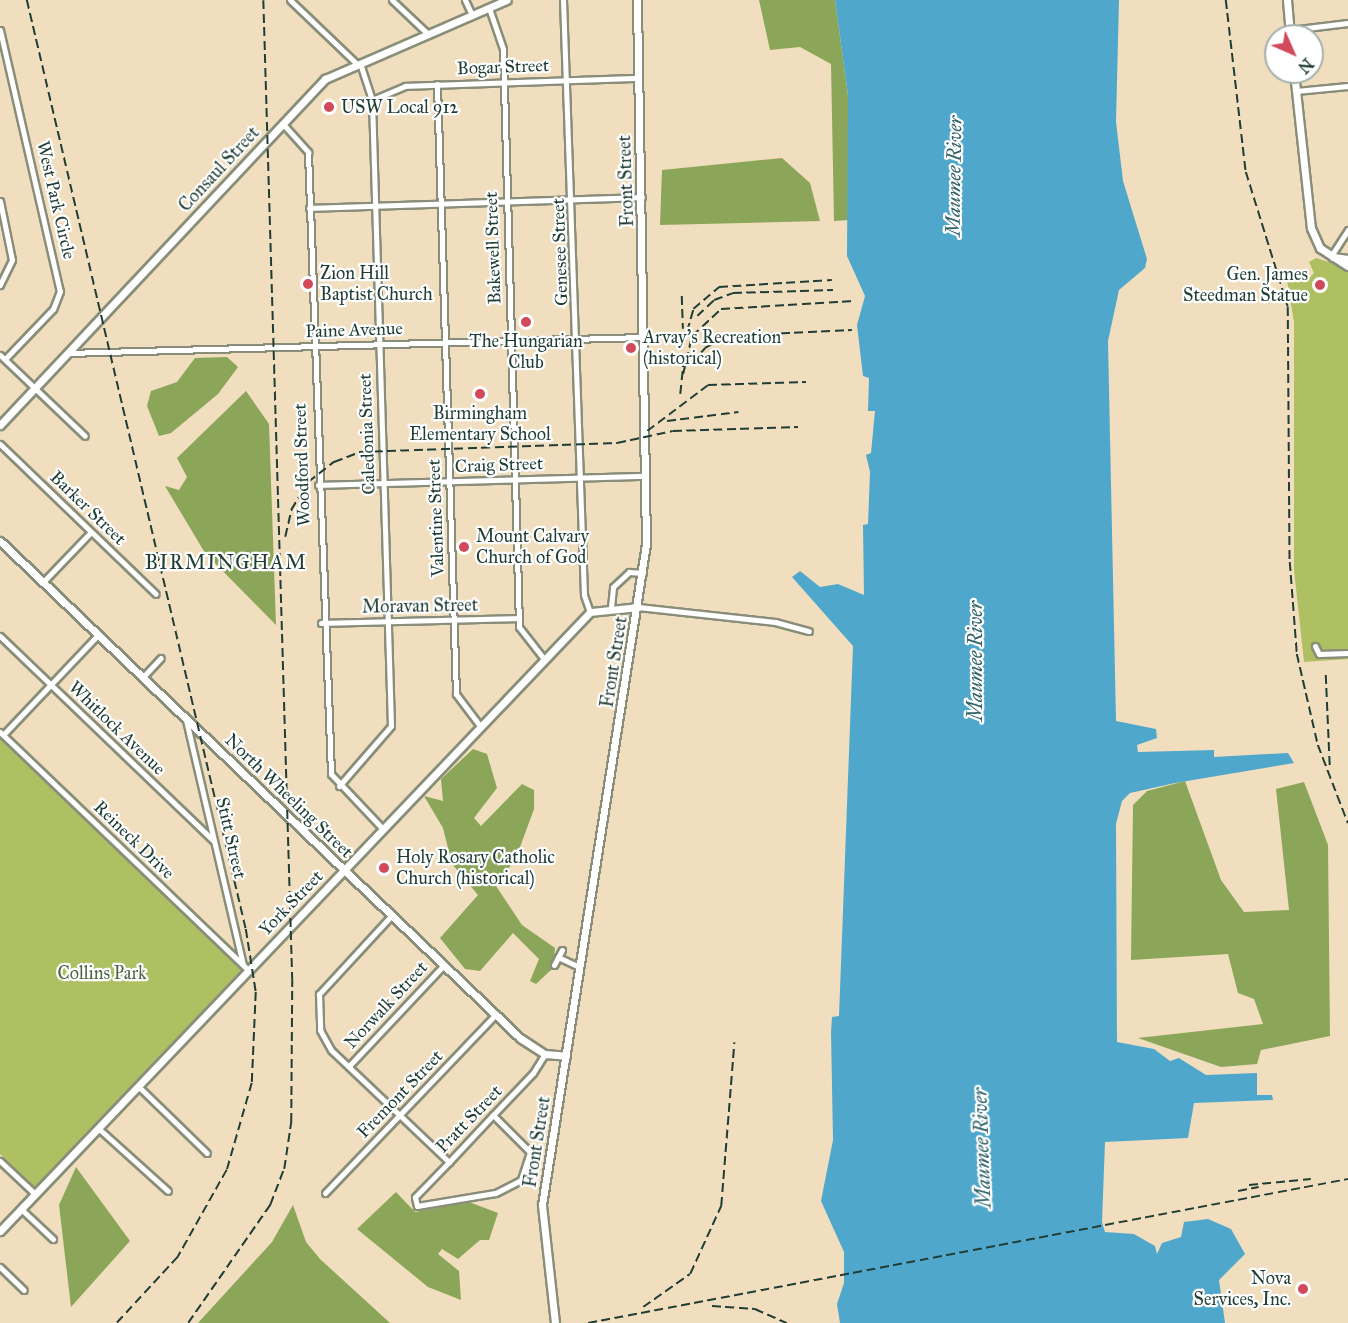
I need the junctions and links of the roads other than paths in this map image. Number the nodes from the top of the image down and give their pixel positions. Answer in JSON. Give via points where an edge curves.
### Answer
{"nodes":[{"id":1,"x":290,"y":0,"type":"edge"},
{"id":2,"x":392,"y":0,"type":"edge"},
{"id":3,"x":465,"y":0,"type":"edge"},
{"id":4,"x":507,"y":0,"type":"edge"},
{"id":5,"x":563,"y":0,"type":"edge"},
{"id":6,"x":637,"y":0,"type":"edge"},
{"id":7,"x":1287,"y":0,"type":"edge"},
{"id":8,"x":489,"y":8,"type":"junction"},
{"id":9,"x":472,"y":15,"type":"junction"},
{"id":10,"x":1348,"y":23,"type":"edge"},
{"id":11,"x":1289,"y":24,"type":"edge"},
{"id":12,"x":1324,"y":27,"type":"edge"},
{"id":13,"x":0,"y":30,"type":"edge"},
{"id":14,"x":428,"y":34,"type":"junction"},
{"id":15,"x":359,"y":64,"type":"junction"},
{"id":16,"x":638,"y":78,"type":"junction"},
{"id":17,"x":569,"y":80,"type":"junction"},
{"id":18,"x":502,"y":81,"type":"junction"},
{"id":19,"x":437,"y":84,"type":"junction"},
{"id":20,"x":1295,"y":84,"type":"edge"},
{"id":21,"x":1348,"y":86,"type":"edge"},
{"id":22,"x":1296,"y":91,"type":"junction"},
{"id":23,"x":372,"y":100,"type":"junction"},
{"id":24,"x":283,"y":124,"type":"junction"},
{"id":25,"x":642,"y":197,"type":"junction"},
{"id":26,"x":573,"y":200,"type":"junction"},
{"id":27,"x":0,"y":201,"type":"edge"},
{"id":28,"x":507,"y":202,"type":"junction"},
{"id":29,"x":441,"y":203,"type":"junction"},
{"id":30,"x":375,"y":206,"type":"junction"},
{"id":31,"x":309,"y":208,"type":"junction"},
{"id":32,"x":1348,"y":230,"type":"edge"},
{"id":33,"x":1331,"y":256,"type":"junction"},
{"id":34,"x":1348,"y":259,"type":"edge"},
{"id":35,"x":1348,"y":266,"type":"edge"},
{"id":36,"x":0,"y":285,"type":"edge"},
{"id":37,"x":642,"y":337,"type":"junction"},
{"id":38,"x":577,"y":338,"type":"junction"},
{"id":39,"x":511,"y":340,"type":"junction"},
{"id":40,"x":445,"y":342,"type":"junction"},
{"id":41,"x":379,"y":344,"type":"junction"},
{"id":42,"x":314,"y":346,"type":"junction"},
{"id":43,"x":67,"y":353,"type":"junction"},
{"id":44,"x":2,"y":357,"type":"edge"},
{"id":45,"x":35,"y":388,"type":"junction"},
{"id":46,"x":0,"y":425,"type":"edge"},
{"id":47,"x":85,"y":436,"type":"dead end"},
{"id":48,"x":0,"y":444,"type":"edge"},
{"id":49,"x":645,"y":476,"type":"junction"},
{"id":50,"x":582,"y":477,"type":"junction"},
{"id":51,"x":515,"y":479,"type":"junction"},
{"id":52,"x":449,"y":481,"type":"junction"},
{"id":53,"x":383,"y":483,"type":"junction"},
{"id":54,"x":318,"y":485,"type":"junction"},
{"id":55,"x":91,"y":532,"type":"junction"},
{"id":56,"x":0,"y":541,"type":"edge"},
{"id":57,"x":644,"y":573,"type":"junction"},
{"id":58,"x":43,"y":582,"type":"junction"},
{"id":59,"x":156,"y":594,"type":"dead end"},
{"id":60,"x":611,"y":607,"type":"junction"},
{"id":61,"x":638,"y":608,"type":"junction"},
{"id":62,"x":590,"y":612,"type":"junction"},
{"id":63,"x":519,"y":618,"type":"junction"},
{"id":64,"x":454,"y":620,"type":"junction"},
{"id":65,"x":387,"y":621,"type":"junction"},
{"id":66,"x":321,"y":623,"type":"junction"},
{"id":67,"x":809,"y":631,"type":"dead end"},
{"id":68,"x":98,"y":635,"type":"junction"},
{"id":69,"x":0,"y":636,"type":"edge"},
{"id":70,"x":1315,"y":646,"type":"dead end"},
{"id":71,"x":1348,"y":653,"type":"edge"},
{"id":72,"x":161,"y":658,"type":"dead end"},
{"id":73,"x":544,"y":659,"type":"junction"},
{"id":74,"x":143,"y":677,"type":"junction"},
{"id":75,"x":51,"y":685,"type":"junction"},
{"id":76,"x":186,"y":718,"type":"junction"},
{"id":77,"x":480,"y":726,"type":"junction"},
{"id":78,"x":1,"y":734,"type":"edge"},
{"id":79,"x":339,"y":786,"type":"junction"},
{"id":80,"x":383,"y":829,"type":"junction"},
{"id":81,"x":214,"y":841,"type":"junction"},
{"id":82,"x":344,"y":869,"type":"junction"},
{"id":83,"x":392,"y":915,"type":"junction"},
{"id":84,"x":562,"y":950,"type":"dead end"},
{"id":85,"x":558,"y":957,"type":"junction"},
{"id":86,"x":444,"y":965,"type":"junction"},
{"id":87,"x":554,"y":965,"type":"dead end"},
{"id":88,"x":245,"y":967,"type":"junction"},
{"id":89,"x":579,"y":967,"type":"junction"},
{"id":90,"x":496,"y":1014,"type":"junction"},
{"id":91,"x":545,"y":1054,"type":"junction"},
{"id":92,"x":566,"y":1056,"type":"junction"},
{"id":93,"x":349,"y":1066,"type":"junction"},
{"id":94,"x":138,"y":1086,"type":"junction"},
{"id":95,"x":493,"y":1114,"type":"junction"},
{"id":96,"x":400,"y":1115,"type":"junction"},
{"id":97,"x":98,"y":1128,"type":"junction"},
{"id":98,"x":207,"y":1153,"type":"dead end"},
{"id":99,"x":0,"y":1161,"type":"edge"},
{"id":100,"x":449,"y":1162,"type":"junction"},
{"id":101,"x":168,"y":1191,"type":"dead end"},
{"id":102,"x":326,"y":1193,"type":"dead end"},
{"id":103,"x":35,"y":1194,"type":"junction"},
{"id":104,"x":21,"y":1209,"type":"junction"},
{"id":105,"x":0,"y":1231,"type":"edge"},
{"id":106,"x":53,"y":1239,"type":"dead end"},
{"id":107,"x":0,"y":1267,"type":"edge"},
{"id":108,"x":24,"y":1290,"type":"dead end"},
{"id":109,"x":555,"y":1323,"type":"edge"}],
"edges":[{"from":1,"to":15,"type":"street"},
{"from":2,"to":14,"type":"street"},
{"from":3,"to":9,"type":"street"},
{"from":4,"to":8,"type":"street","name":"Consaul Street"},
{"from":5,"to":17,"type":"street","name":"Genesee Street"},
{"from":6,"to":16,"type":"street","name":"Front Street"},
{"from":7,"to":11,"type":"street"},
{"from":8,"to":9,"type":"street","name":"Consaul Street"},
{"from":8,"to":18,"type":"street","name":"Bakewell Street","via":[[502,41]]},
{"from":9,"to":14,"type":"street","name":"Consaul Street"},
{"from":10,"to":12,"type":"street"},
{"from":13,"to":44,"type":"street","name":"West Park Circle","via":[[60,291],[53,309]]},
{"from":14,"to":15,"type":"street","name":"Consaul Street"},
{"from":15,"to":23,"type":"street","name":"Caledonia Street"},
{"from":15,"to":24,"type":"street","name":"Consaul Street","via":[[325,79]]},
{"from":16,"to":17,"type":"street","name":"Bogar Street"},
{"from":16,"to":25,"type":"street","name":"Front Street"},
{"from":17,"to":18,"type":"street","name":"Bogar Street"},
{"from":17,"to":26,"type":"street","name":"Genesee Street"},
{"from":18,"to":19,"type":"street","name":"Bogar Street"},
{"from":18,"to":28,"type":"street","name":"Bakewell Street"},
{"from":19,"to":23,"type":"street","name":"Bogar Street","via":[[405,86]]},
{"from":19,"to":29,"type":"street","name":"Valentine Street"},
{"from":20,"to":22,"type":"street"},
{"from":21,"to":22,"type":"street"},
{"from":22,"to":33,"type":"street","via":[[1311,228],[1317,245]]},
{"from":23,"to":30,"type":"street","name":"Caledonia Street"},
{"from":24,"to":31,"type":"street","name":"Woodford Street","via":[[306,147]]},
{"from":24,"to":43,"type":"street","name":"Consaul Street"},
{"from":25,"to":26,"type":"street"},
{"from":25,"to":37,"type":"street","name":"Front Street"},
{"from":26,"to":28,"type":"street"},
{"from":26,"to":38,"type":"street","name":"Genesee Street"},
{"from":27,"to":36,"type":"street","via":[[12,260]]},
{"from":28,"to":29,"type":"street"},
{"from":28,"to":39,"type":"street","name":"Bakewell Street"},
{"from":29,"to":30,"type":"street"},
{"from":29,"to":40,"type":"street","name":"Valentine Street"},
{"from":30,"to":31,"type":"street"},
{"from":30,"to":41,"type":"street","name":"Caledonia Street"},
{"from":31,"to":42,"type":"street","name":"Woodford Street"},
{"from":32,"to":33,"type":"street"},
{"from":33,"to":34,"type":"street"},
{"from":33,"to":35,"type":"street"},
{"from":37,"to":38,"type":"street","name":"Paine Avenue"},
{"from":37,"to":49,"type":"street","name":"Front Street"},
{"from":38,"to":39,"type":"street","name":"Paine Avenue"},
{"from":38,"to":50,"type":"street","name":"Genesee Street"},
{"from":39,"to":40,"type":"street","name":"Paine Avenue"},
{"from":39,"to":51,"type":"street","name":"Bakewell Street"},
{"from":40,"to":41,"type":"street","name":"Paine Avenue"},
{"from":40,"to":52,"type":"street","name":"Valentine Street"},
{"from":41,"to":42,"type":"street","name":"Paine Avenue"},
{"from":41,"to":53,"type":"street","name":"Caledonia Street"},
{"from":42,"to":43,"type":"street","name":"Paine Avenue"},
{"from":42,"to":54,"type":"street","name":"Woodford Street"},
{"from":43,"to":45,"type":"street","name":"Consaul Street"},
{"from":44,"to":45,"type":"street"},
{"from":45,"to":46,"type":"street","name":"Consaul Street"},
{"from":45,"to":47,"type":"street"},
{"from":48,"to":55,"type":"street","name":"Barker Street"},
{"from":49,"to":50,"type":"street","name":"Craig Street"},
{"from":49,"to":57,"type":"street","name":"Front Street"},
{"from":50,"to":51,"type":"street","name":"Craig Street"},
{"from":50,"to":62,"type":"street","name":"Genesee Street","via":[[584,594]]},
{"from":51,"to":52,"type":"street","name":"Craig Street"},
{"from":51,"to":63,"type":"street","name":"Bakewell Street"},
{"from":52,"to":53,"type":"street","name":"Craig Street"},
{"from":52,"to":64,"type":"street","name":"Valentine Street"},
{"from":53,"to":54,"type":"street","name":"Craig Street"},
{"from":53,"to":65,"type":"street","name":"Caledonia Street"},
{"from":54,"to":66,"type":"street","name":"Woodford Street"},
{"from":55,"to":58,"type":"street"},
{"from":55,"to":59,"type":"street","name":"Barker Street"},
{"from":56,"to":58,"type":"street","name":"North Wheeling Street"},
{"from":57,"to":60,"type":"street","via":[[629,572],[619,580],[610,591]]},
{"from":57,"to":61,"type":"street","name":"Front Street"},
{"from":58,"to":68,"type":"street","name":"North Wheeling Street"},
{"from":60,"to":61,"type":"street"},
{"from":60,"to":62,"type":"street"},
{"from":61,"to":67,"type":"street","via":[[775,622]]},
{"from":61,"to":89,"type":"street","name":"Front Street"},
{"from":62,"to":73,"type":"street","name":"York Street"},
{"from":63,"to":64,"type":"street","name":"Moravan Street"},
{"from":63,"to":73,"type":"street","name":"Bakewell Street","via":[[521,636]]},
{"from":64,"to":65,"type":"street","name":"Moravan Street"},
{"from":64,"to":77,"type":"street","name":"Valentine Street","via":[[457,700]]},
{"from":65,"to":66,"type":"street","name":"Moravan Street"},
{"from":65,"to":79,"type":"street","name":"Caledonia Street","via":[[389,732]]},
{"from":66,"to":79,"type":"street","name":"Woodford Street","via":[[331,774]]},
{"from":68,"to":74,"type":"street","name":"North Wheeling Street"},
{"from":68,"to":75,"type":"street"},
{"from":69,"to":75,"type":"street","name":"Whitlock Avenue"},
{"from":70,"to":71,"type":"street","via":[[1319,654]]},
{"from":72,"to":74,"type":"street"},
{"from":73,"to":77,"type":"street","name":"York Street"},
{"from":74,"to":76,"type":"street","name":"North Wheeling Street"},
{"from":75,"to":78,"type":"street"},
{"from":75,"to":81,"type":"street","name":"Whitlock Avenue"},
{"from":76,"to":81,"type":"street","name":"Stitt Street"},
{"from":76,"to":82,"type":"street","name":"North Wheeling Street"},
{"from":77,"to":80,"type":"street","name":"York Street"},
{"from":78,"to":88,"type":"street","name":"Reineck Drive"},
{"from":79,"to":80,"type":"street","name":"Woodford Street"},
{"from":80,"to":82,"type":"street","name":"York Street"},
{"from":81,"to":88,"type":"street","name":"Stitt Street"},
{"from":82,"to":83,"type":"street","name":"North Wheeling Street"},
{"from":82,"to":88,"type":"street","name":"York Street"},
{"from":83,"to":86,"type":"street","name":"North Wheeling Street"},
{"from":83,"to":93,"type":"street","via":[[325,986],[316,1005],[320,1030]]},
{"from":84,"to":85,"type":"street"},
{"from":85,"to":87,"type":"street"},
{"from":85,"to":89,"type":"street"},
{"from":86,"to":90,"type":"street","name":"North Wheeling Street"},
{"from":86,"to":93,"type":"street","name":"Norwalk Street"},
{"from":88,"to":94,"type":"street","name":"York Street"},
{"from":89,"to":92,"type":"street","name":"Front Street"},
{"from":90,"to":91,"type":"street","name":"North Wheeling Street"},
{"from":90,"to":96,"type":"street","name":"Fremont Street"},
{"from":91,"to":92,"type":"street"},
{"from":91,"to":95,"type":"street","name":"Pratt Street"},
{"from":92,"to":109,"type":"street","name":"Front Street","via":[[542,1205]]},
{"from":93,"to":96,"type":"street"},
{"from":94,"to":97,"type":"street","name":"York Street"},
{"from":94,"to":98,"type":"street"},
{"from":95,"to":100,"type":"street","name":"Pratt Street"},
{"from":95,"to":100,"type":"street","name":"Pratt Street","via":[[530,1152],[521,1180],[495,1193],[423,1207],[414,1203]]},
{"from":96,"to":100,"type":"street"},
{"from":96,"to":102,"type":"street","name":"Fremont Street"},
{"from":97,"to":101,"type":"street"},
{"from":97,"to":103,"type":"street","name":"York Street"},
{"from":99,"to":103,"type":"street"},
{"from":103,"to":104,"type":"street","name":"York Street"},
{"from":104,"to":105,"type":"street","name":"York Street"},
{"from":104,"to":106,"type":"street"},
{"from":107,"to":108,"type":"street"}]}
